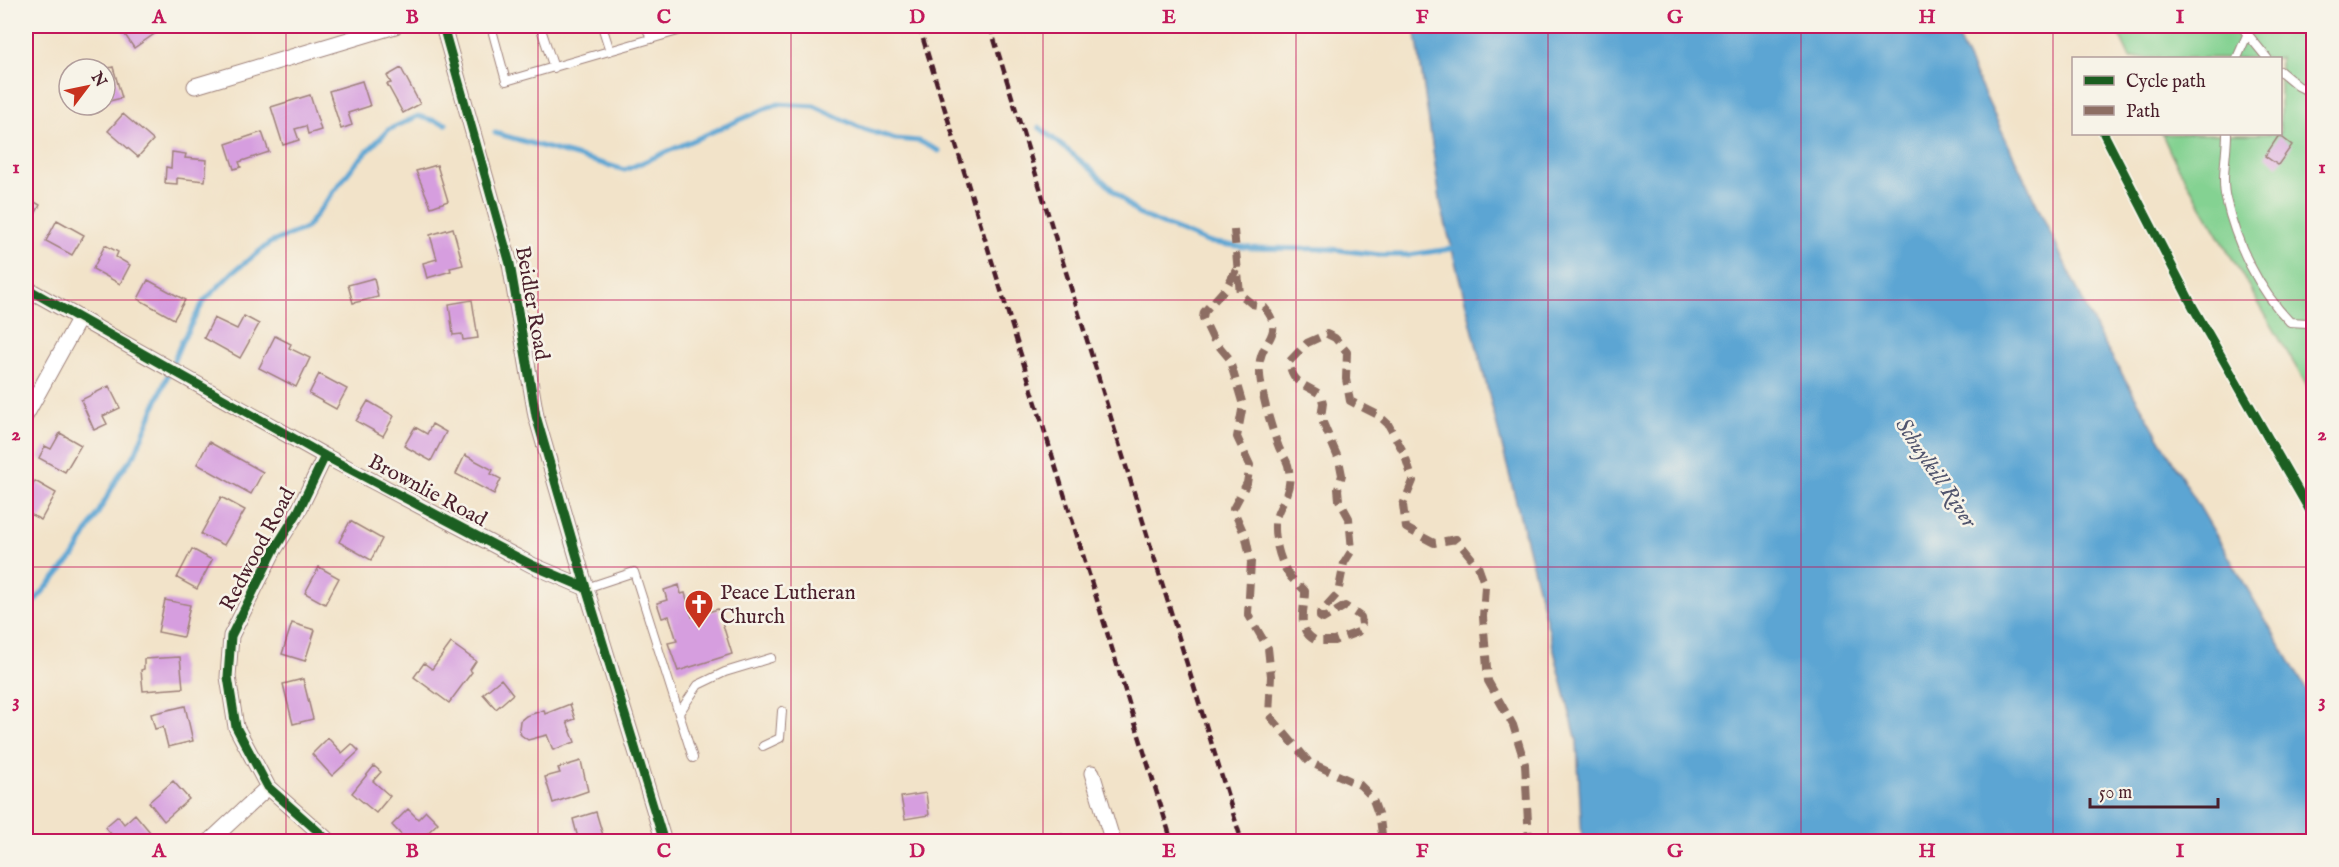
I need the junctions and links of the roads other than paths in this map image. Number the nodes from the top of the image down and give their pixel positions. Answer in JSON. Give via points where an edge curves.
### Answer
{"nodes":[{"id":1,"x":394,"y":26,"type":"edge"},
{"id":2,"x":442,"y":26,"type":"edge"},
{"id":3,"x":491,"y":26,"type":"edge"},
{"id":4,"x":540,"y":26,"type":"edge"},
{"id":5,"x":602,"y":26,"type":"edge"},
{"id":6,"x":646,"y":26,"type":"edge"},
{"id":7,"x":677,"y":26,"type":"edge"},
{"id":8,"x":2241,"y":26,"type":"edge"},
{"id":9,"x":2251,"y":26,"type":"edge"},
{"id":10,"x":2247,"y":35,"type":"junction"},
{"id":11,"x":651,"y":39,"type":"junction"},
{"id":12,"x":610,"y":51,"type":"junction"},
{"id":13,"x":2237,"y":57,"type":"edge"},
{"id":14,"x":2265,"y":57,"type":"edge"},
{"id":15,"x":554,"y":68,"type":"junction"},
{"id":16,"x":2282,"y":73,"type":"edge"},
{"id":17,"x":195,"y":86,"type":"dead end"},
{"id":18,"x":2313,"y":94,"type":"edge"},
{"id":19,"x":2227,"y":135,"type":"edge"},
{"id":20,"x":26,"y":288,"type":"edge"},
{"id":21,"x":80,"y":319,"type":"junction"},
{"id":22,"x":2313,"y":320,"type":"edge"},
{"id":23,"x":26,"y":415,"type":"edge"},
{"id":24,"x":325,"y":456,"type":"junction"},
{"id":25,"x":586,"y":588,"type":"junction"},
{"id":26,"x":771,"y":658,"type":"dead end"},
{"id":27,"x":782,"y":711,"type":"dead end"},
{"id":28,"x":678,"y":713,"type":"junction"},
{"id":29,"x":763,"y":746,"type":"dead end"},
{"id":30,"x":693,"y":758,"type":"dead end"},
{"id":31,"x":1092,"y":774,"type":"dead end"},
{"id":32,"x":268,"y":787,"type":"junction"},
{"id":33,"x":209,"y":842,"type":"edge"},
{"id":34,"x":330,"y":842,"type":"edge"},
{"id":35,"x":664,"y":842,"type":"edge"},
{"id":36,"x":1113,"y":842,"type":"edge"}],
"edges":[{"from":1,"to":17,"type":"street"},
{"from":2,"to":25,"type":"street","name":"Beidler Road","via":[[507,254],[536,416]]},
{"from":3,"to":15,"type":"lane","via":[[506,81]]},
{"from":4,"to":15,"type":"lane"},
{"from":5,"to":12,"type":"lane"},
{"from":6,"to":11,"type":"lane"},
{"from":7,"to":11,"type":"lane","via":[[678,31]]},
{"from":8,"to":10,"type":"lane"},
{"from":9,"to":10,"type":"lane"},
{"from":10,"to":13,"type":"lane"},
{"from":10,"to":14,"type":"lane"},
{"from":11,"to":12,"type":"lane"},
{"from":12,"to":15,"type":"lane"},
{"from":16,"to":18,"type":"lane"},
{"from":19,"to":22,"type":"lane","via":[[2225,197],[2255,276],[2290,322]]},
{"from":20,"to":21,"type":"street","name":"Brownlie Road"},
{"from":21,"to":23,"type":"street"},
{"from":21,"to":24,"type":"street","name":"Brownlie Road"},
{"from":24,"to":25,"type":"street","name":"Brownlie Road","via":[[532,565]]},
{"from":24,"to":32,"type":"street","name":"Redwood Road","via":[[231,636],[228,677],[236,727]]},
{"from":25,"to":28,"type":"lane","via":[[634,572]]},
{"from":25,"to":35,"type":"street"},
{"from":26,"to":28,"type":"lane","via":[[698,685]]},
{"from":27,"to":29,"type":"lane","via":[[780,738]]},
{"from":28,"to":30,"type":"lane"},
{"from":31,"to":36,"type":"street"},
{"from":32,"to":33,"type":"street"},
{"from":32,"to":34,"type":"street","name":"Redwood Road"}]}
